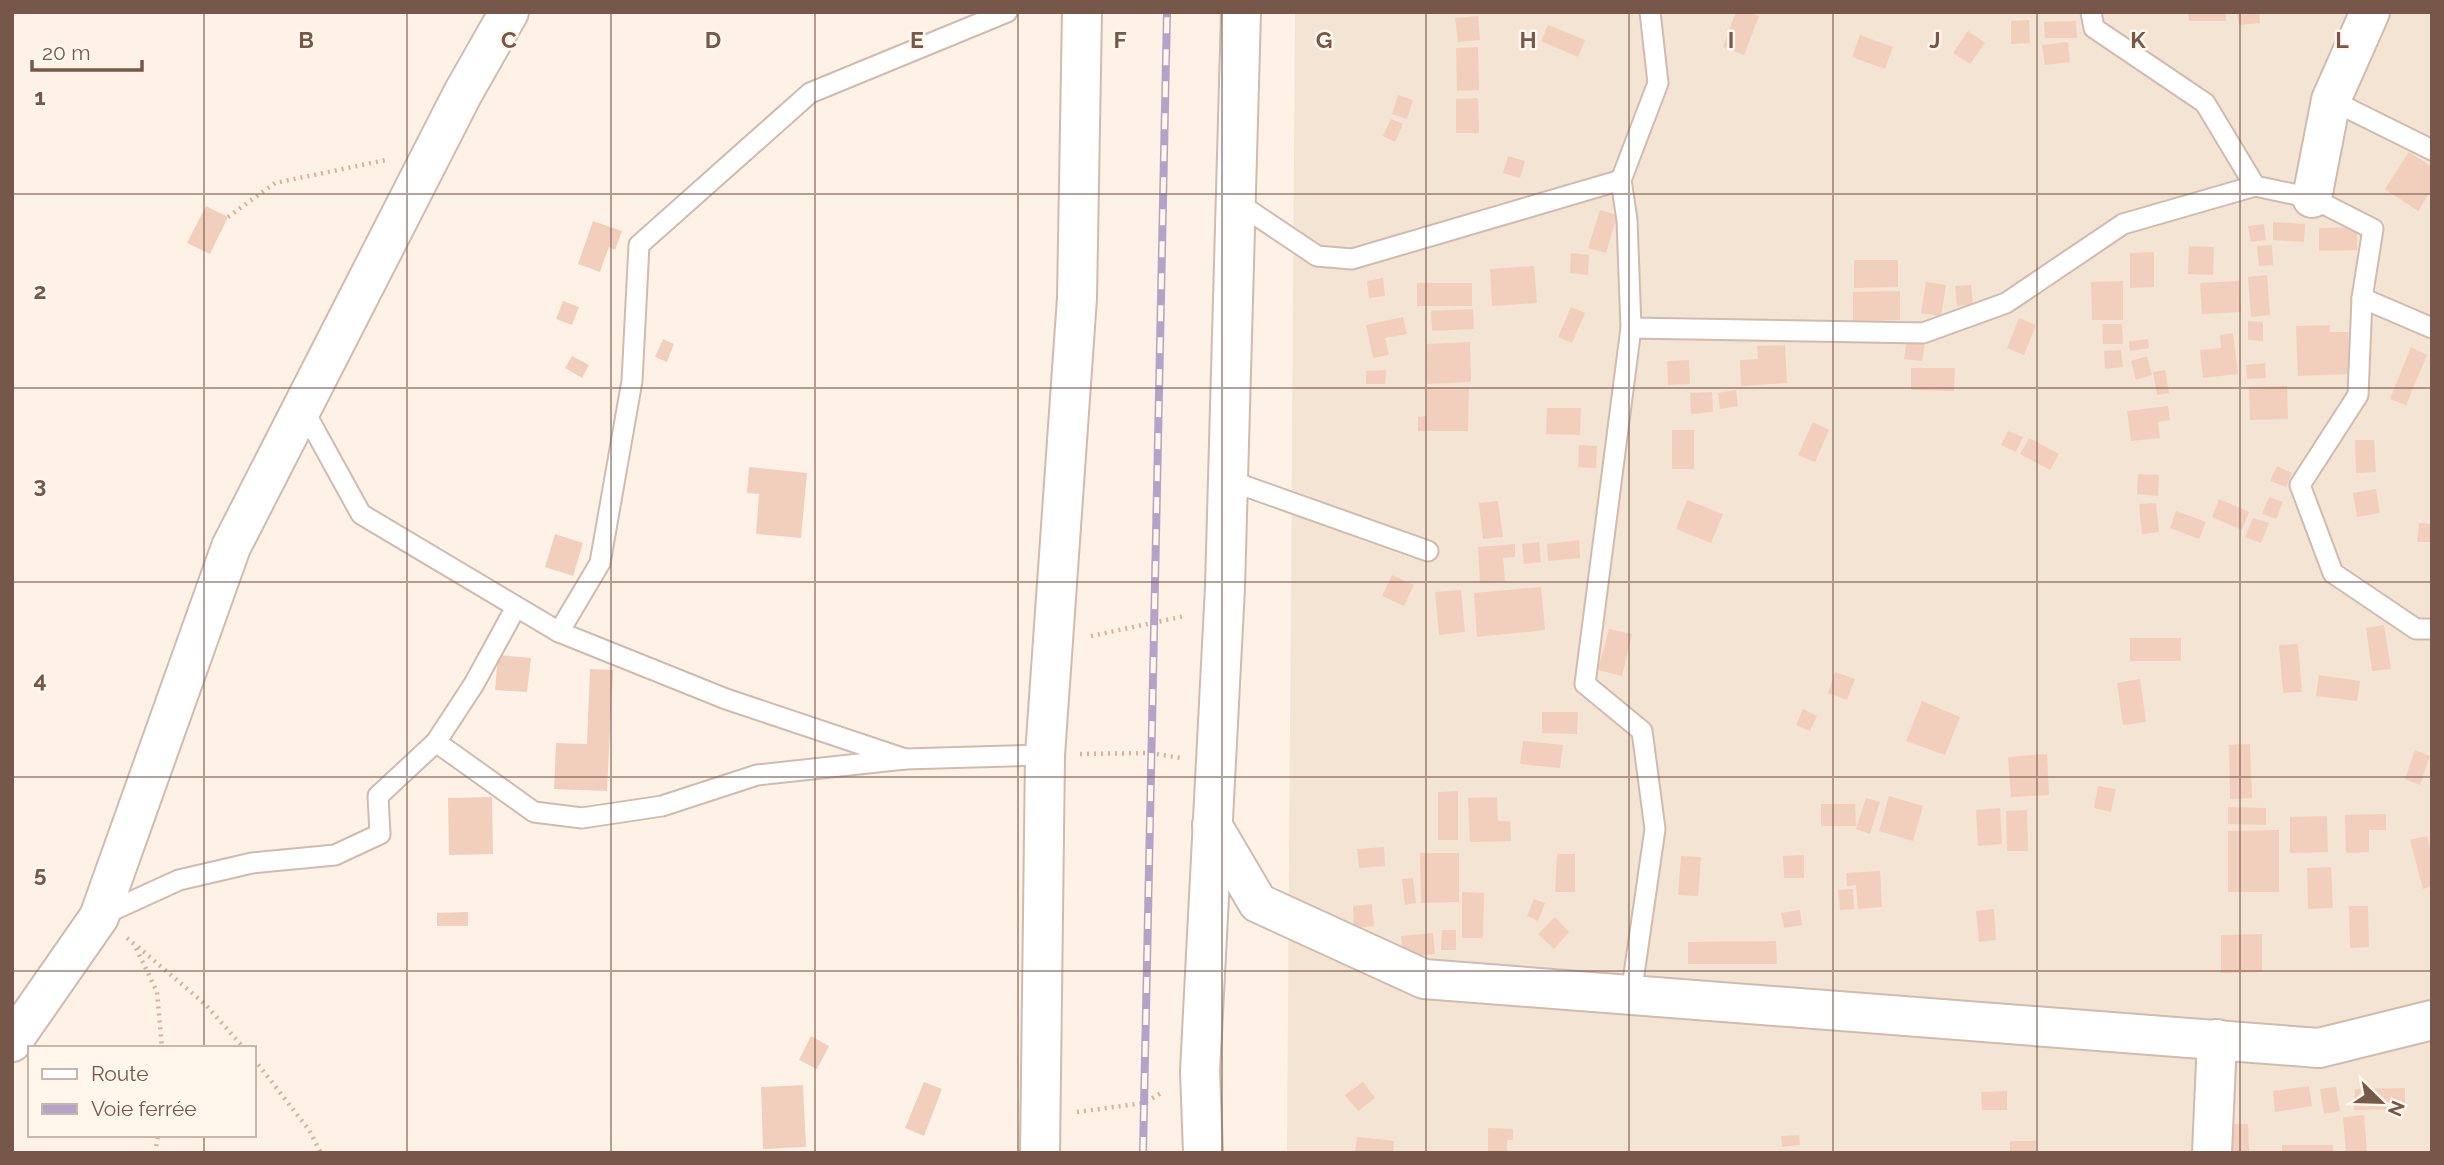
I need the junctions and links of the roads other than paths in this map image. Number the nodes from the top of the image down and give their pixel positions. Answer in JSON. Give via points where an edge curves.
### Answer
{"nodes":[{"id":1,"x":509,"y":12,"type":"edge"},
{"id":2,"x":1007,"y":12,"type":"edge"},
{"id":3,"x":1082,"y":12,"type":"edge"},
{"id":4,"x":1241,"y":12,"type":"edge"},
{"id":5,"x":1650,"y":12,"type":"edge"},
{"id":6,"x":2091,"y":12,"type":"edge"},
{"id":7,"x":2370,"y":12,"type":"edge"},
{"id":8,"x":2331,"y":100,"type":"junction"},
{"id":9,"x":2432,"y":150,"type":"edge"},
{"id":10,"x":1620,"y":180,"type":"junction"},
{"id":11,"x":2255,"y":186,"type":"junction"},
{"id":12,"x":2312,"y":198,"type":"junction"},
{"id":13,"x":1238,"y":203,"type":"junction"},
{"id":14,"x":2362,"y":298,"type":"junction"},
{"id":15,"x":1632,"y":328,"type":"junction"},
{"id":16,"x":2432,"y":328,"type":"edge"},
{"id":17,"x":302,"y":407,"type":"junction"},
{"id":18,"x":1228,"y":480,"type":"junction"},
{"id":19,"x":1428,"y":551,"type":"dead end"},
{"id":20,"x":516,"y":607,"type":"junction"},
{"id":21,"x":2432,"y":629,"type":"edge"},
{"id":22,"x":559,"y":632,"type":"junction"},
{"id":23,"x":436,"y":742,"type":"junction"},
{"id":24,"x":1045,"y":755,"type":"junction"},
{"id":25,"x":905,"y":759,"type":"junction"},
{"id":26,"x":1212,"y":825,"type":"junction"},
{"id":27,"x":99,"y":917,"type":"junction"},
{"id":28,"x":1630,"y":995,"type":"junction"},
{"id":29,"x":2432,"y":1020,"type":"edge"},
{"id":30,"x":2217,"y":1040,"type":"junction"},
{"id":31,"x":12,"y":1042,"type":"edge"},
{"id":32,"x":1040,"y":1135,"type":"edge"},
{"id":33,"x":1203,"y":1153,"type":"edge"},
{"id":34,"x":2212,"y":1153,"type":"edge"}],
"edges":[{"from":1,"to":17,"type":"street"},
{"from":2,"to":22,"type":"lane","via":[[810,93],[639,245],[632,381],[600,563]]},
{"from":3,"to":24,"type":"street","via":[[1077,298]]},
{"from":4,"to":13,"type":"street"},
{"from":5,"to":10,"type":"lane","via":[[1658,83]]},
{"from":6,"to":11,"type":"lane","via":[[2094,28],[2205,103]]},
{"from":7,"to":8,"type":"street"},
{"from":8,"to":9,"type":"lane"},
{"from":8,"to":12,"type":"street"},
{"from":10,"to":13,"type":"lane","via":[[1352,259],[1317,256]]},
{"from":10,"to":15,"type":"lane","via":[[1627,220]]},
{"from":11,"to":12,"type":"lane"},
{"from":11,"to":15,"type":"lane","via":[[2123,224],[2006,303],[1923,333]]},
{"from":12,"to":14,"type":"lane","via":[[2373,229]]},
{"from":13,"to":18,"type":"street"},
{"from":14,"to":16,"type":"lane"},
{"from":14,"to":21,"type":"lane","via":[[2358,396],[2300,485],[2333,573],[2416,629]]},
{"from":15,"to":28,"type":"lane","via":[[1585,684],[1642,731],[1655,829]]},
{"from":17,"to":20,"type":"lane","via":[[361,514]]},
{"from":17,"to":27,"type":"street","via":[[231,547]]},
{"from":18,"to":19,"type":"lane"},
{"from":18,"to":26,"type":"street"},
{"from":20,"to":22,"type":"lane"},
{"from":20,"to":23,"type":"lane"},
{"from":22,"to":25,"type":"lane","via":[[726,699]]},
{"from":23,"to":25,"type":"lane","via":[[534,812],[582,818],[662,806],[757,775]]},
{"from":23,"to":27,"type":"lane","via":[[378,796],[380,834],[335,855],[252,863],[179,880]]},
{"from":24,"to":25,"type":"lane"},
{"from":24,"to":32,"type":"street"},
{"from":26,"to":28,"type":"street","via":[[1258,903],[1424,979]]},
{"from":26,"to":33,"type":"street","via":[[1200,1071]]},
{"from":27,"to":31,"type":"street"},
{"from":28,"to":30,"type":"street"},
{"from":29,"to":30,"type":"street","via":[[2319,1048]]},
{"from":30,"to":34,"type":"street"}]}
